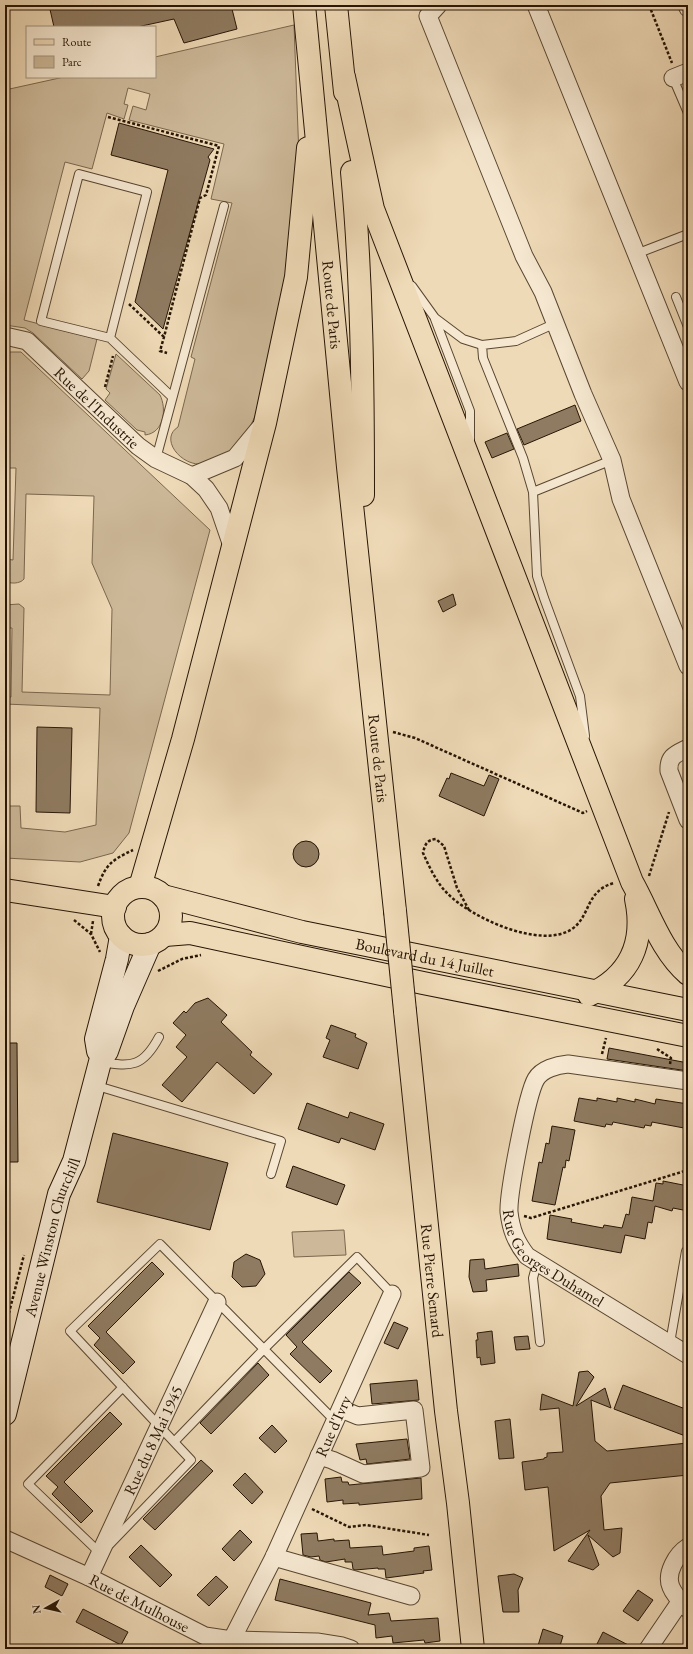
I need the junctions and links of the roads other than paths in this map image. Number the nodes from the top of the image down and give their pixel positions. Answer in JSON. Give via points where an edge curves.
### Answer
{"nodes":[{"id":1,"x":304,"y":5,"type":"edge"},
{"id":2,"x":336,"y":5,"type":"edge"},
{"id":3,"x":438,"y":5,"type":"edge"},
{"id":4,"x":536,"y":5,"type":"edge"},
{"id":5,"x":687,"y":5,"type":"edge"},
{"id":6,"x":688,"y":8,"type":"edge"},
{"id":7,"x":344,"y":76,"type":"junction"},
{"id":8,"x":680,"y":76,"type":"edge"},
{"id":9,"x":313,"y":87,"type":"junction"},
{"id":10,"x":688,"y":114,"type":"edge"},
{"id":11,"x":224,"y":206,"type":"dead end"},
{"id":12,"x":688,"y":234,"type":"edge"},
{"id":13,"x":636,"y":254,"type":"junction"},
{"id":14,"x":391,"y":257,"type":"junction"},
{"id":15,"x":676,"y":297,"type":"dead end"},
{"id":16,"x":435,"y":318,"type":"junction"},
{"id":17,"x":556,"y":323,"type":"junction"},
{"id":18,"x":688,"y":327,"type":"edge"},
{"id":19,"x":5,"y":336,"type":"edge"},
{"id":20,"x":110,"y":338,"type":"junction"},
{"id":21,"x":482,"y":345,"type":"junction"},
{"id":22,"x":688,"y":382,"type":"edge"},
{"id":23,"x":172,"y":397,"type":"junction"},
{"id":24,"x":265,"y":423,"type":"junction"},
{"id":25,"x":156,"y":459,"type":"junction"},
{"id":26,"x":612,"y":460,"type":"junction"},
{"id":27,"x":470,"y":462,"type":"junction"},
{"id":28,"x":192,"y":476,"type":"junction"},
{"id":29,"x":533,"y":492,"type":"junction"},
{"id":30,"x":232,"y":546,"type":"junction"},
{"id":31,"x":364,"y":604,"type":"junction"},
{"id":32,"x":688,"y":666,"type":"edge"},
{"id":33,"x":688,"y":748,"type":"edge"},
{"id":34,"x":588,"y":766,"type":"junction"},
{"id":35,"x":688,"y":820,"type":"edge"},
{"id":36,"x":640,"y":880,"type":"junction"},
{"id":37,"x":140,"y":887,"type":"junction"},
{"id":38,"x":5,"y":890,"type":"edge"},
{"id":39,"x":163,"y":896,"type":"junction"},
{"id":40,"x":115,"y":907,"type":"junction"},
{"id":41,"x":395,"y":911,"type":"joint"},
{"id":42,"x":121,"y":936,"type":"junction"},
{"id":43,"x":158,"y":939,"type":"junction"},
{"id":44,"x":688,"y":974,"type":"edge"},
{"id":45,"x":423,"y":983,"type":"junction"},
{"id":46,"x":598,"y":990,"type":"junction"},
{"id":47,"x":688,"y":1010,"type":"edge"},
{"id":48,"x":688,"y":1036,"type":"edge"},
{"id":49,"x":159,"y":1038,"type":"dead end"},
{"id":50,"x":100,"y":1062,"type":"junction"},
{"id":51,"x":688,"y":1081,"type":"edge"},
{"id":52,"x":94,"y":1085,"type":"junction"},
{"id":53,"x":271,"y":1174,"type":"dead end"},
{"id":54,"x":686,"y":1251,"type":"dead end"},
{"id":55,"x":537,"y":1263,"type":"junction"},
{"id":56,"x":392,"y":1294,"type":"joint"},
{"id":57,"x":218,"y":1302,"type":"junction"},
{"id":58,"x":540,"y":1342,"type":"dead end"},
{"id":59,"x":670,"y":1344,"type":"junction"},
{"id":60,"x":264,"y":1349,"type":"junction"},
{"id":61,"x":688,"y":1355,"type":"edge"},
{"id":62,"x":123,"y":1387,"type":"junction"},
{"id":63,"x":5,"y":1414,"type":"edge"},
{"id":64,"x":338,"y":1415,"type":"junction"},
{"id":65,"x":160,"y":1426,"type":"junction"},
{"id":66,"x":174,"y":1442,"type":"junction"},
{"id":67,"x":319,"y":1456,"type":"junction"},
{"id":68,"x":5,"y":1539,"type":"edge"},
{"id":69,"x":688,"y":1547,"type":"edge"},
{"id":70,"x":100,"y":1554,"type":"junction"},
{"id":71,"x":274,"y":1557,"type":"junction"},
{"id":72,"x":89,"y":1577,"type":"junction"},
{"id":73,"x":411,"y":1596,"type":"dead end"},
{"id":74,"x":684,"y":1606,"type":"edge"},
{"id":75,"x":230,"y":1644,"type":"edge"},
{"id":76,"x":350,"y":1649,"type":"edge"},
{"id":77,"x":473,"y":1649,"type":"edge"},
{"id":78,"x":648,"y":1649,"type":"edge"}],
"edges":[{"from":1,"to":9,"type":"main road","name":"Route de Paris"},
{"from":2,"to":7,"type":"main road","name":"Route de Paris"},
{"from":3,"to":17,"type":"street","via":[[428,16],[524,256]]},
{"from":4,"to":13,"type":"street"},
{"from":5,"to":6,"type":"street"},
{"from":7,"to":14,"type":"main road","via":[[373,209]]},
{"from":7,"to":31,"type":"main road","name":"Route de Paris","via":[[357,229],[362,332]]},
{"from":8,"to":10,"type":"lane"},
{"from":9,"to":24,"type":"main road","via":[[296,277]]},
{"from":9,"to":31,"type":"main road","name":"Route de Paris","via":[[348,467]]},
{"from":11,"to":23,"type":"lane"},
{"from":12,"to":13,"type":"lane"},
{"from":13,"to":22,"type":"street"},
{"from":14,"to":16,"type":"lane"},
{"from":14,"to":27,"type":"main road"},
{"from":15,"to":18,"type":"lane"},
{"from":16,"to":21,"type":"lane","via":[[463,339]]},
{"from":16,"to":27,"type":"lane","via":[[470,411]]},
{"from":17,"to":21,"type":"lane","via":[[516,341]]},
{"from":17,"to":26,"type":"street","via":[[577,380]]},
{"from":19,"to":25,"type":"street","name":"Rue de l'Industrie","via":[[26,341],[138,446]]},
{"from":20,"to":20,"type":"lane","via":[[147,192],[79,174],[41,321]]},
{"from":20,"to":23,"type":"lane"},
{"from":21,"to":29,"type":"lane","via":[[483,358],[523,458]]},
{"from":23,"to":25,"type":"lane"},
{"from":24,"to":28,"type":"street","via":[[235,458]]},
{"from":24,"to":30,"type":"main road"},
{"from":25,"to":28,"type":"street","name":"Rue de l'Industrie"},
{"from":26,"to":29,"type":"lane"},
{"from":26,"to":32,"type":"street","via":[[621,499]]},
{"from":27,"to":34,"type":"main road"},
{"from":28,"to":30,"type":"street","name":"Rue de l'Industrie","via":[[206,489],[219,508]]},
{"from":29,"to":34,"type":"lane","via":[[538,576],[580,696]]},
{"from":30,"to":37,"type":"main road","via":[[184,739]]},
{"from":31,"to":41,"type":"main road","name":"Route de Paris"},
{"from":33,"to":35,"type":"street","via":[[674,754],[668,764]]},
{"from":34,"to":36,"type":"main road","via":[[602,805]]},
{"from":36,"to":44,"type":"main road","via":[[658,934]]},
{"from":36,"to":46,"type":"main road","via":[[637,942],[629,962],[614,980]]},
{"from":37,"to":39,"type":"main road","via":[[149,888]]},
{"from":37,"to":40,"type":"main road","via":[[124,894]]},
{"from":38,"to":40,"type":"main road"},
{"from":39,"to":43,"type":"main road","via":[[171,911],[169,927]]},
{"from":39,"to":46,"type":"main road","name":"Boulevard du 14 Juillet","via":[[302,932]]},
{"from":40,"to":42,"type":"main road","via":[[114,923]]},
{"from":41,"to":77,"type":"main road","name":"Rue Pierre Semard","bridge":true},
{"from":42,"to":43,"type":"main road","via":[[134,944]]},
{"from":42,"to":50,"type":"main road","via":[[96,1039]]},
{"from":43,"to":45,"type":"main road","name":"Boulevard du 14 Juillet","via":[[190,933]]},
{"from":43,"to":50,"type":"main road","via":[[123,1006],[107,1051]]},
{"from":45,"to":46,"type":"main road","via":[[456,979],[572,999]]},
{"from":45,"to":48,"type":"main road","name":"Boulevard du 14 Juillet"},
{"from":46,"to":47,"type":"main road","name":"Boulevard du 14 Juillet"},
{"from":49,"to":50,"type":"lane","via":[[144,1060],[132,1065]]},
{"from":50,"to":52,"type":"main road","name":"Avenue Winston Churchill"},
{"from":51,"to":55,"type":"street","name":"Rue Georges Duhamel","via":[[568,1064],[556,1065],[536,1079],[528,1101],[509,1213],[516,1242],[527,1256]]},
{"from":52,"to":53,"type":"lane","via":[[281,1141]]},
{"from":52,"to":63,"type":"main road","name":"Avenue Winston Churchill","via":[[74,1161],[58,1194]]},
{"from":54,"to":59,"type":"lane"},
{"from":55,"to":58,"type":"lane","via":[[533,1278]]},
{"from":55,"to":59,"type":"street","name":"Rue Georges Duhamel"},
{"from":56,"to":60,"type":"lane","via":[[357,1257]]},
{"from":56,"to":64,"type":"street","name":"Rue d'Ivry"},
{"from":57,"to":60,"type":"lane"},
{"from":57,"to":62,"type":"lane","via":[[160,1244],[70,1331]]},
{"from":57,"to":65,"type":"street","name":"Rue du 8 Mai 1945"},
{"from":59,"to":61,"type":"street","name":"Rue Georges Duhamel"},
{"from":60,"to":64,"type":"lane"},
{"from":60,"to":66,"type":"lane"},
{"from":62,"to":65,"type":"lane"},
{"from":62,"to":70,"type":"lane","via":[[28,1484]]},
{"from":64,"to":67,"type":"street","name":"Rue d'Ivry"},
{"from":64,"to":67,"type":"street","via":[[358,1416],[414,1410],[421,1468],[363,1474]]},
{"from":65,"to":66,"type":"lane"},
{"from":65,"to":70,"type":"street","name":"Rue du 8 Mai 1945"},
{"from":66,"to":70,"type":"lane","via":[[191,1460]]},
{"from":67,"to":71,"type":"street","name":"Rue d'Ivry"},
{"from":68,"to":72,"type":"street","name":"Rue de Mulhouse"},
{"from":69,"to":74,"type":"street","via":[[672,1564],[670,1586]]},
{"from":70,"to":72,"type":"street","name":"Rue du 8 Mai 1945"},
{"from":71,"to":73,"type":"street"},
{"from":71,"to":75,"type":"street","name":"Rue d'Ivry"},
{"from":72,"to":75,"type":"street","name":"Rue de Mulhouse","via":[[205,1636]]},
{"from":74,"to":78,"type":"street"},
{"from":75,"to":76,"type":"street","name":"Rue de Mulhouse","via":[[317,1642]]}]}
